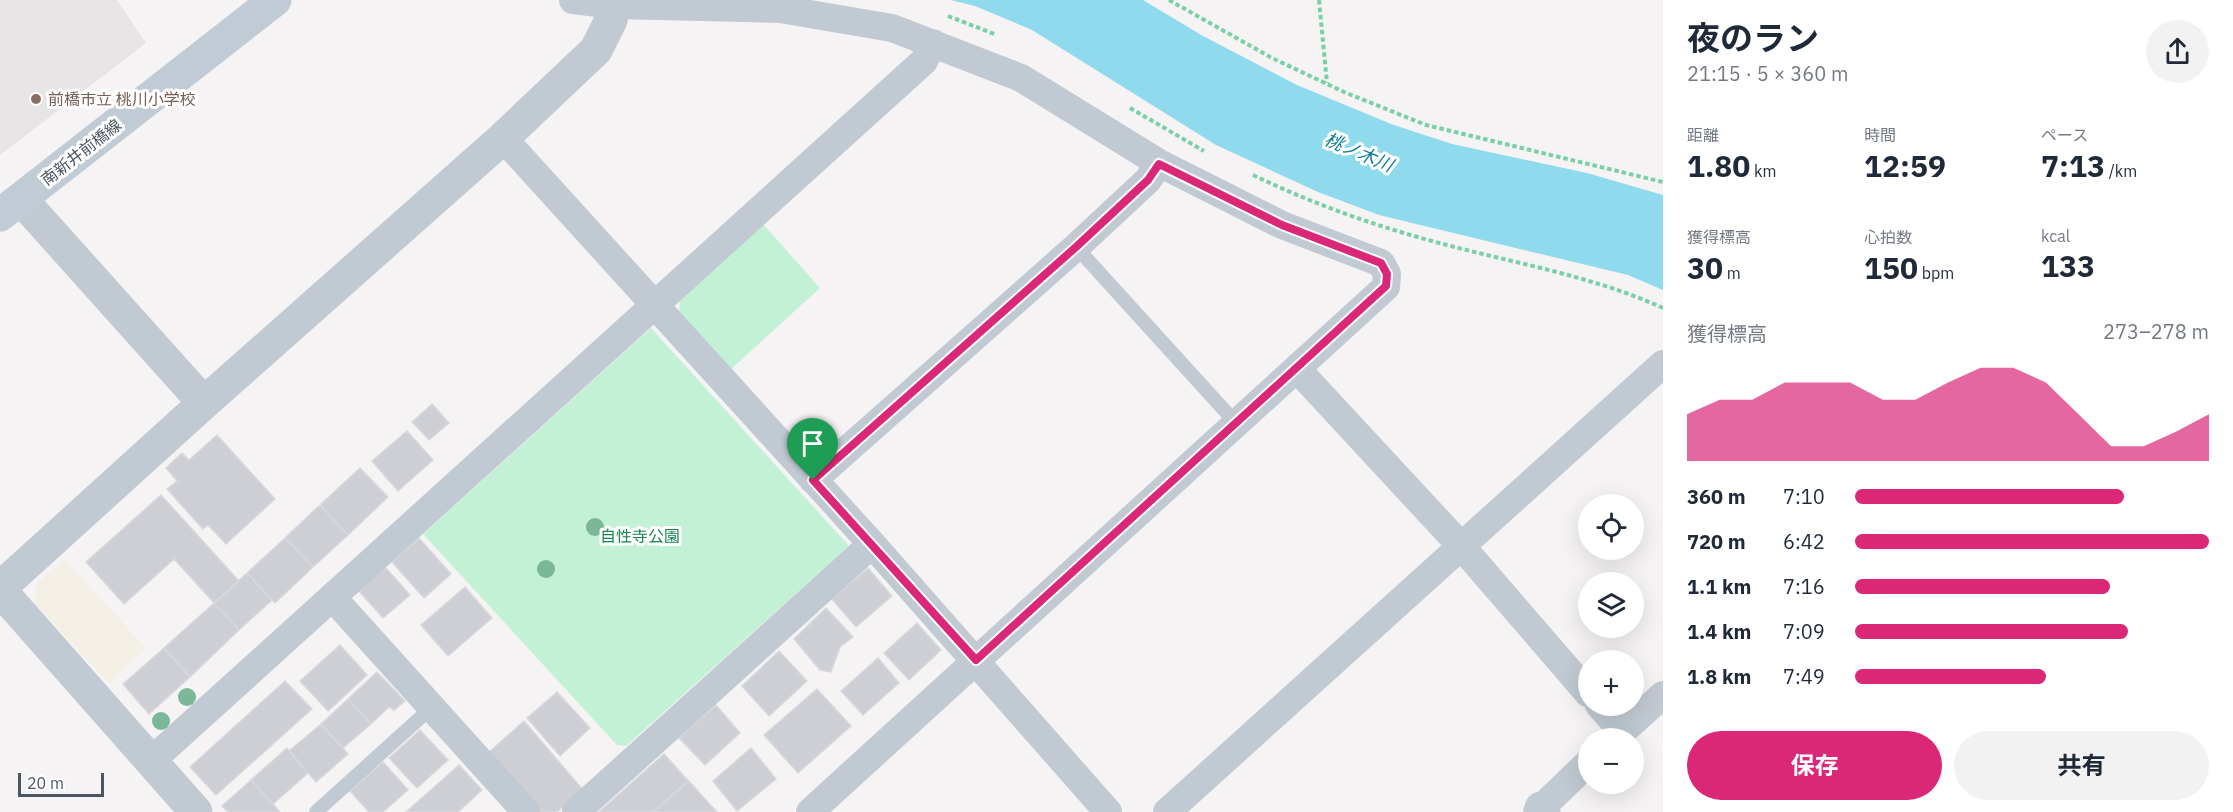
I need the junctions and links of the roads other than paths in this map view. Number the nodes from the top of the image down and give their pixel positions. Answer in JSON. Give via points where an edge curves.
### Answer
{"nodes":[{"id":1,"x":275,"y":0,"type":"edge"},
{"id":2,"x":573,"y":0,"type":"edge"},
{"id":3,"x":614,"y":5,"type":"junction"},
{"id":4,"x":933,"y":43,"type":"junction"},
{"id":5,"x":503,"y":138,"type":"junction"},
{"id":6,"x":1159,"y":164,"type":"junction"},
{"id":7,"x":11,"y":207,"type":"edge"},
{"id":8,"x":1076,"y":247,"type":"junction"},
{"id":9,"x":656,"y":304,"type":"junction"},
{"id":10,"x":1663,"y":364,"type":"edge"},
{"id":11,"x":1297,"y":369,"type":"junction"},
{"id":12,"x":204,"y":403,"type":"junction"},
{"id":13,"x":1236,"y":423,"type":"junction"},
{"id":14,"x":813,"y":480,"type":"junction"},
{"id":15,"x":872,"y":544,"type":"junction"},
{"id":16,"x":1462,"y":547,"type":"junction"},
{"id":17,"x":0,"y":589,"type":"edge"},
{"id":18,"x":333,"y":598,"type":"junction"},
{"id":19,"x":976,"y":660,"type":"junction"},
{"id":20,"x":1578,"y":681,"type":"edge"},
{"id":21,"x":1663,"y":695,"type":"edge"},
{"id":22,"x":431,"y":708,"type":"junction"},
{"id":23,"x":1626,"y":728,"type":"edge"},
{"id":24,"x":150,"y":762,"type":"junction"},
{"id":25,"x":1578,"y":773,"type":"edge"},
{"id":26,"x":813,"y":811,"type":"edge"},
{"id":27,"x":1541,"y":811,"type":"edge"},
{"id":28,"x":196,"y":812,"type":"edge"},
{"id":29,"x":316,"y":812,"type":"edge"},
{"id":30,"x":526,"y":812,"type":"edge"},
{"id":31,"x":576,"y":812,"type":"edge"},
{"id":32,"x":1108,"y":812,"type":"edge"},
{"id":33,"x":1167,"y":812,"type":"edge"}],
"edges":[{"from":1,"to":7,"type":"main road","name":"南新井前橋線"},
{"from":2,"to":3,"type":"street"},
{"from":3,"to":4,"type":"street","via":[[780,9],[892,28]]},
{"from":3,"to":5,"type":"street","via":[[596,50]]},
{"from":4,"to":6,"type":"street","via":[[1021,78]]},
{"from":4,"to":9,"type":"street","via":[[924,61]]},
{"from":5,"to":9,"type":"street"},
{"from":5,"to":12,"type":"street"},
{"from":6,"to":8,"type":"street","via":[[1148,180]]},
{"from":6,"to":11,"type":"street","via":[[1282,225],[1381,263],[1387,274],[1386,286]]},
{"from":7,"to":12,"type":"street"},
{"from":8,"to":13,"type":"lane"},
{"from":8,"to":14,"type":"street"},
{"from":9,"to":14,"type":"street"},
{"from":9,"to":18,"type":"street"},
{"from":10,"to":16,"type":"street"},
{"from":11,"to":13,"type":"street"},
{"from":11,"to":16,"type":"street"},
{"from":12,"to":17,"type":"street"},
{"from":13,"to":19,"type":"street"},
{"from":14,"to":15,"type":"street"},
{"from":15,"to":19,"type":"street"},
{"from":15,"to":31,"type":"street"},
{"from":16,"to":20,"type":"street"},
{"from":16,"to":33,"type":"street"},
{"from":17,"to":24,"type":"street"},
{"from":18,"to":22,"type":"street"},
{"from":18,"to":24,"type":"street"},
{"from":19,"to":26,"type":"street"},
{"from":19,"to":32,"type":"street"},
{"from":21,"to":23,"type":"street"},
{"from":22,"to":29,"type":"lane"},
{"from":22,"to":30,"type":"street"},
{"from":24,"to":28,"type":"street"},
{"from":25,"to":27,"type":"street"}]}
